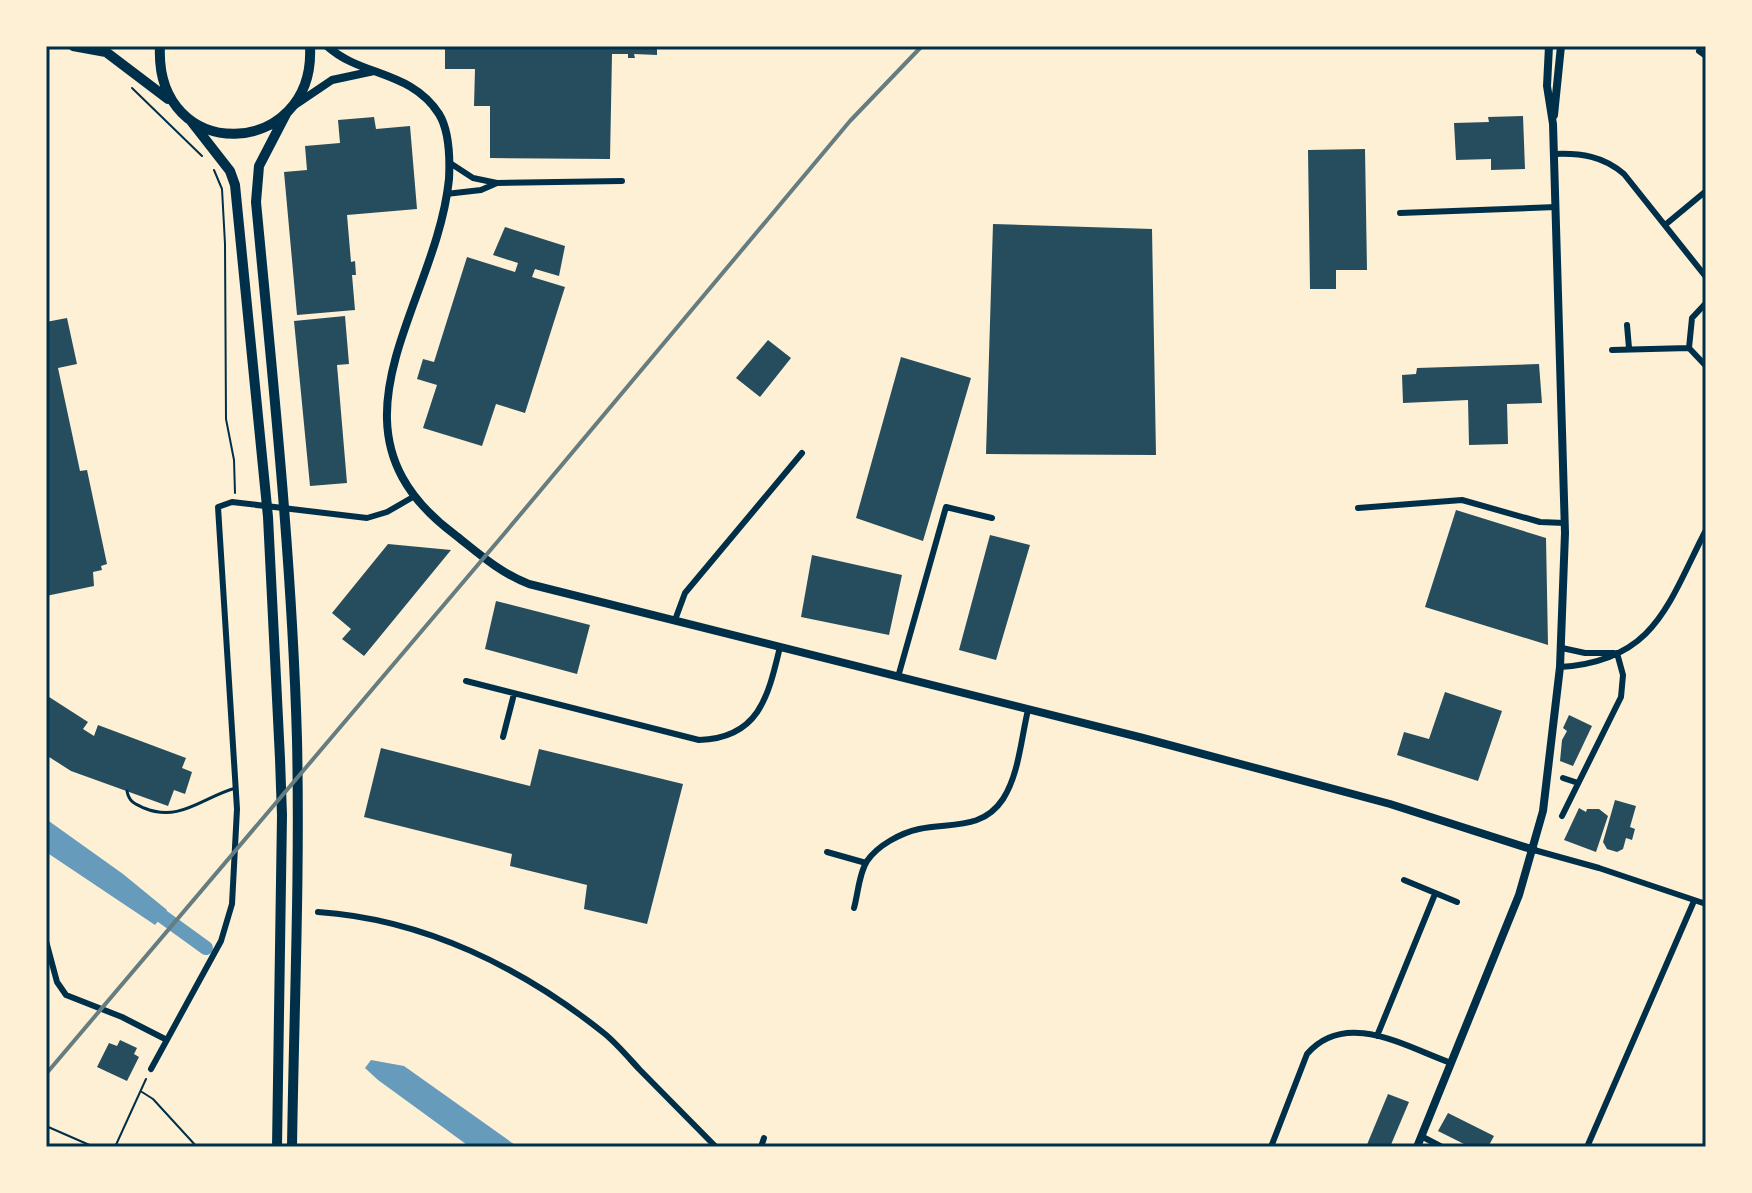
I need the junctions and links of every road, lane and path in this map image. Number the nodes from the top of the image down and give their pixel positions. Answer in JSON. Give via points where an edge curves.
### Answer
{"nodes":[{"id":1,"x":73,"y":46,"type":"edge"},
{"id":2,"x":160,"y":46,"type":"edge"},
{"id":3,"x":310,"y":46,"type":"edge"},
{"id":4,"x":327,"y":46,"type":"edge"},
{"id":5,"x":1549,"y":46,"type":"edge"},
{"id":6,"x":1561,"y":46,"type":"edge"},
{"id":7,"x":1699,"y":51,"type":"dead end"},
{"id":8,"x":1706,"y":56,"type":"edge"},
{"id":9,"x":375,"y":71,"type":"junction"},
{"id":10,"x":124,"y":80,"type":"dead end"},
{"id":11,"x":170,"y":100,"type":"junction"},
{"id":12,"x":295,"y":105,"type":"junction"},
{"id":13,"x":286,"y":114,"type":"junction"},
{"id":14,"x":191,"y":121,"type":"junction"},
{"id":15,"x":1553,"y":124,"type":"junction"},
{"id":16,"x":1555,"y":154,"type":"junction"},
{"id":17,"x":207,"y":160,"type":"dead end"},
{"id":18,"x":450,"y":163,"type":"junction"},
{"id":19,"x":210,"y":165,"type":"dead end"},
{"id":20,"x":622,"y":181,"type":"dead end"},
{"id":21,"x":497,"y":183,"type":"junction"},
{"id":22,"x":1706,"y":191,"type":"edge"},
{"id":23,"x":446,"y":194,"type":"junction"},
{"id":24,"x":1556,"y":207,"type":"junction"},
{"id":25,"x":1400,"y":213,"type":"dead end"},
{"id":26,"x":1665,"y":225,"type":"junction"},
{"id":27,"x":1706,"y":277,"type":"edge"},
{"id":28,"x":1706,"y":303,"type":"edge"},
{"id":29,"x":1627,"y":325,"type":"dead end"},
{"id":30,"x":1629,"y":348,"type":"junction"},
{"id":31,"x":1689,"y":348,"type":"junction"},
{"id":32,"x":1612,"y":350,"type":"dead end"},
{"id":33,"x":1706,"y":366,"type":"edge"},
{"id":34,"x":802,"y":453,"type":"dead end"},
{"id":35,"x":413,"y":497,"type":"junction"},
{"id":36,"x":232,"y":502,"type":"junction"},
{"id":37,"x":1358,"y":508,"type":"dead end"},
{"id":38,"x":992,"y":518,"type":"dead end"},
{"id":39,"x":1565,"y":523,"type":"junction"},
{"id":40,"x":1706,"y":530,"type":"edge"},
{"id":41,"x":675,"y":620,"type":"junction"},
{"id":42,"x":780,"y":647,"type":"junction"},
{"id":43,"x":1562,"y":648,"type":"junction"},
{"id":44,"x":1617,"y":653,"type":"junction"},
{"id":45,"x":1560,"y":667,"type":"junction"},
{"id":46,"x":898,"y":677,"type":"junction"},
{"id":47,"x":466,"y":681,"type":"dead end"},
{"id":48,"x":514,"y":694,"type":"junction"},
{"id":49,"x":1028,"y":710,"type":"junction"},
{"id":50,"x":503,"y":737,"type":"dead end"},
{"id":51,"x":1563,"y":778,"type":"dead end"},
{"id":52,"x":1578,"y":783,"type":"junction"},
{"id":53,"x":236,"y":788,"type":"junction"},
{"id":54,"x":127,"y":791,"type":"dead end"},
{"id":55,"x":1562,"y":816,"type":"dead end"},
{"id":56,"x":1534,"y":850,"type":"junction"},
{"id":57,"x":827,"y":852,"type":"dead end"},
{"id":58,"x":866,"y":863,"type":"junction"},
{"id":59,"x":1404,"y":880,"type":"dead end"},
{"id":60,"x":1435,"y":894,"type":"junction"},
{"id":61,"x":1694,"y":901,"type":"junction"},
{"id":62,"x":1457,"y":902,"type":"dead end"},
{"id":63,"x":1706,"y":904,"type":"edge"},
{"id":64,"x":854,"y":908,"type":"dead end"},
{"id":65,"x":318,"y":912,"type":"dead end"},
{"id":66,"x":46,"y":941,"type":"edge"},
{"id":67,"x":1377,"y":1036,"type":"junction"},
{"id":68,"x":167,"y":1040,"type":"junction"},
{"id":69,"x":1451,"y":1063,"type":"junction"},
{"id":70,"x":151,"y":1069,"type":"joint"},
{"id":71,"x":141,"y":1092,"type":"junction"},
{"id":72,"x":46,"y":1126,"type":"edge"},
{"id":73,"x":1421,"y":1136,"type":"junction"},
{"id":74,"x":764,"y":1138,"type":"dead end"},
{"id":75,"x":94,"y":1147,"type":"edge"},
{"id":76,"x":115,"y":1147,"type":"edge"},
{"id":77,"x":197,"y":1147,"type":"edge"},
{"id":78,"x":277,"y":1147,"type":"edge"},
{"id":79,"x":292,"y":1147,"type":"edge"},
{"id":80,"x":716,"y":1147,"type":"edge"},
{"id":81,"x":761,"y":1147,"type":"edge"},
{"id":82,"x":1271,"y":1147,"type":"edge"},
{"id":83,"x":1417,"y":1147,"type":"edge"},
{"id":84,"x":1442,"y":1147,"type":"edge"},
{"id":85,"x":1587,"y":1147,"type":"edge"}],
"edges":[{"from":1,"to":11,"type":"main road","via":[[106,52]]},
{"from":2,"to":11,"type":"main road"},
{"from":3,"to":12,"type":"main road","via":[[309,71]]},
{"from":4,"to":9,"type":"street"},
{"from":5,"to":15,"type":"street","via":[[1547,86]]},
{"from":6,"to":15,"type":"street"},
{"from":7,"to":8,"type":"street"},
{"from":9,"to":12,"type":"street","via":[[332,80]]},
{"from":9,"to":18,"type":"street","via":[[412,86],[440,115]]},
{"from":10,"to":17,"type":"path"},
{"from":11,"to":14,"type":"main road"},
{"from":12,"to":13,"type":"main road"},
{"from":13,"to":14,"type":"main road","via":[[274,124],[246,132],[216,132]]},
{"from":13,"to":79,"type":"main road","via":[[259,166],[256,202],[285,496],[297,742]]},
{"from":14,"to":78,"type":"main road","via":[[235,185],[268,517],[282,815]]},
{"from":15,"to":16,"type":"street"},
{"from":16,"to":24,"type":"street"},
{"from":16,"to":26,"type":"street","via":[[1580,153],[1611,162]]},
{"from":18,"to":21,"type":"street","via":[[473,178]]},
{"from":18,"to":23,"type":"street"},
{"from":19,"to":36,"type":"path","via":[[222,189]]},
{"from":20,"to":21,"type":"street"},
{"from":21,"to":23,"type":"street"},
{"from":22,"to":26,"type":"street"},
{"from":23,"to":35,"type":"street","via":[[396,355],[387,406],[391,455]]},
{"from":24,"to":25,"type":"street"},
{"from":24,"to":39,"type":"street"},
{"from":26,"to":27,"type":"street"},
{"from":28,"to":31,"type":"street","via":[[1692,318]]},
{"from":29,"to":30,"type":"street"},
{"from":30,"to":31,"type":"street"},
{"from":30,"to":32,"type":"street"},
{"from":31,"to":33,"type":"street"},
{"from":34,"to":41,"type":"street","via":[[685,593]]},
{"from":35,"to":36,"type":"street","via":[[367,518]]},
{"from":35,"to":41,"type":"street","via":[[512,578]]},
{"from":36,"to":53,"type":"street","via":[[218,507],[217,518]]},
{"from":37,"to":39,"type":"street","via":[[1462,500],[1540,522]]},
{"from":38,"to":46,"type":"street","via":[[946,507]]},
{"from":39,"to":43,"type":"street"},
{"from":40,"to":44,"type":"street","via":[[1664,614],[1644,637]]},
{"from":41,"to":42,"type":"street"},
{"from":42,"to":46,"type":"street"},
{"from":42,"to":48,"type":"street","via":[[755,716],[733,735],[717,739],[699,740]]},
{"from":43,"to":44,"type":"street"},
{"from":43,"to":45,"type":"street"},
{"from":44,"to":45,"type":"street"},
{"from":44,"to":52,"type":"street","via":[[1621,697]]},
{"from":45,"to":56,"type":"street"},
{"from":46,"to":49,"type":"street"},
{"from":47,"to":48,"type":"street"},
{"from":48,"to":50,"type":"street"},
{"from":49,"to":56,"type":"street","via":[[1381,801]]},
{"from":49,"to":58,"type":"street","via":[[1011,784],[1001,802],[967,824],[919,829],[892,840]]},
{"from":51,"to":52,"type":"street"},
{"from":52,"to":55,"type":"street"},
{"from":53,"to":54,"type":"lane","via":[[162,814],[135,804]]},
{"from":53,"to":68,"type":"street","via":[[236,862],[226,930]]},
{"from":56,"to":61,"type":"street"},
{"from":56,"to":69,"type":"street"},
{"from":57,"to":58,"type":"street"},
{"from":58,"to":64,"type":"street"},
{"from":59,"to":60,"type":"street"},
{"from":60,"to":62,"type":"street"},
{"from":60,"to":67,"type":"street"},
{"from":61,"to":63,"type":"street"},
{"from":61,"to":85,"type":"street"},
{"from":65,"to":80,"type":"street","via":[[377,919],[423,932],[506,968],[607,1036]]},
{"from":66,"to":68,"type":"street","via":[[61,989]]},
{"from":67,"to":69,"type":"street"},
{"from":67,"to":82,"type":"street","via":[[1347,1032],[1318,1042],[1307,1054]]},
{"from":68,"to":70,"type":"street"},
{"from":69,"to":73,"type":"street"},
{"from":70,"to":71,"type":"path"},
{"from":71,"to":76,"type":"path"},
{"from":71,"to":77,"type":"path"},
{"from":72,"to":75,"type":"path"},
{"from":73,"to":83,"type":"street"},
{"from":73,"to":84,"type":"street"},
{"from":74,"to":81,"type":"street"}]}
